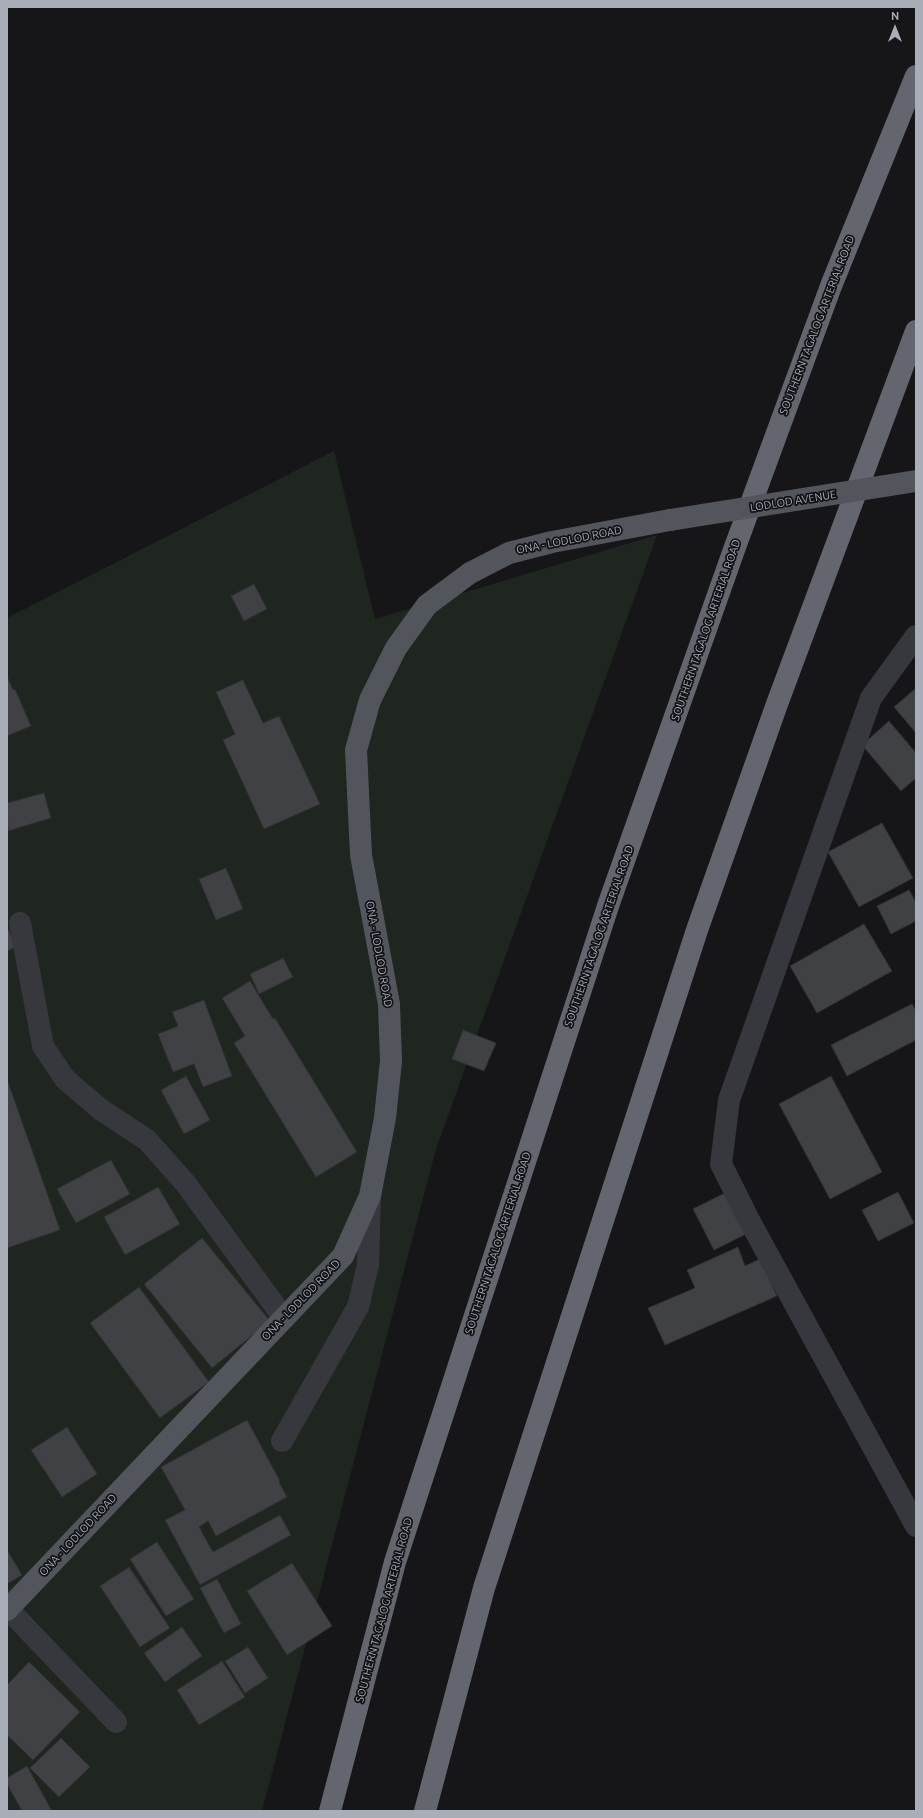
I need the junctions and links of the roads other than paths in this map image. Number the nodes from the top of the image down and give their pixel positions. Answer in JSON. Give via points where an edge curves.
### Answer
{"nodes":[{"id":1,"x":916,"y":76,"type":"edge"},
{"id":2,"x":916,"y":331,"type":"edge"},
{"id":3,"x":916,"y":481,"type":"edge"},
{"id":4,"x":670,"y":520,"type":"joint"},
{"id":5,"x":916,"y":636,"type":"edge"},
{"id":6,"x":20,"y":923,"type":"dead end"},
{"id":7,"x":370,"y":1196,"type":"junction"},
{"id":8,"x":284,"y":1318,"type":"junction"},
{"id":9,"x":282,"y":1441,"type":"dead end"},
{"id":10,"x":916,"y":1526,"type":"edge"},
{"id":11,"x":8,"y":1609,"type":"edge"},
{"id":12,"x":116,"y":1722,"type":"dead end"},
{"id":13,"x":330,"y":1811,"type":"edge"},
{"id":14,"x":425,"y":1811,"type":"edge"}],
"edges":[{"from":1,"to":13,"type":"highway","name":"SOUTHERN TAGALOG ARTERIAL ROAD","via":[[828,293],[609,903],[395,1562]]},
{"from":2,"to":14,"type":"highway","via":[[780,697],[697,930],[484,1588]]},
{"from":3,"to":4,"type":"main road","name":"LODLOD AVENUE","bridge":true},
{"from":4,"to":7,"type":"main road","name":"ONA - LODLOD ROAD","via":[[552,542],[509,553],[470,573],[427,605],[396,648],[370,700],[356,750],[361,856],[389,1004],[391,1061],[385,1118]]},
{"from":5,"to":10,"type":"street","via":[[871,698],[729,1100],[721,1164]]},
{"from":6,"to":8,"type":"street","via":[[43,1046],[65,1079],[100,1108],[147,1140],[186,1184]]},
{"from":7,"to":8,"type":"main road","name":"ONA - LODLOD ROAD","via":[[343,1256]]},
{"from":7,"to":9,"type":"street","via":[[368,1265],[358,1307]]},
{"from":8,"to":11,"type":"main road","name":"ONA - LODLOD ROAD"},
{"from":11,"to":12,"type":"street"}]}
